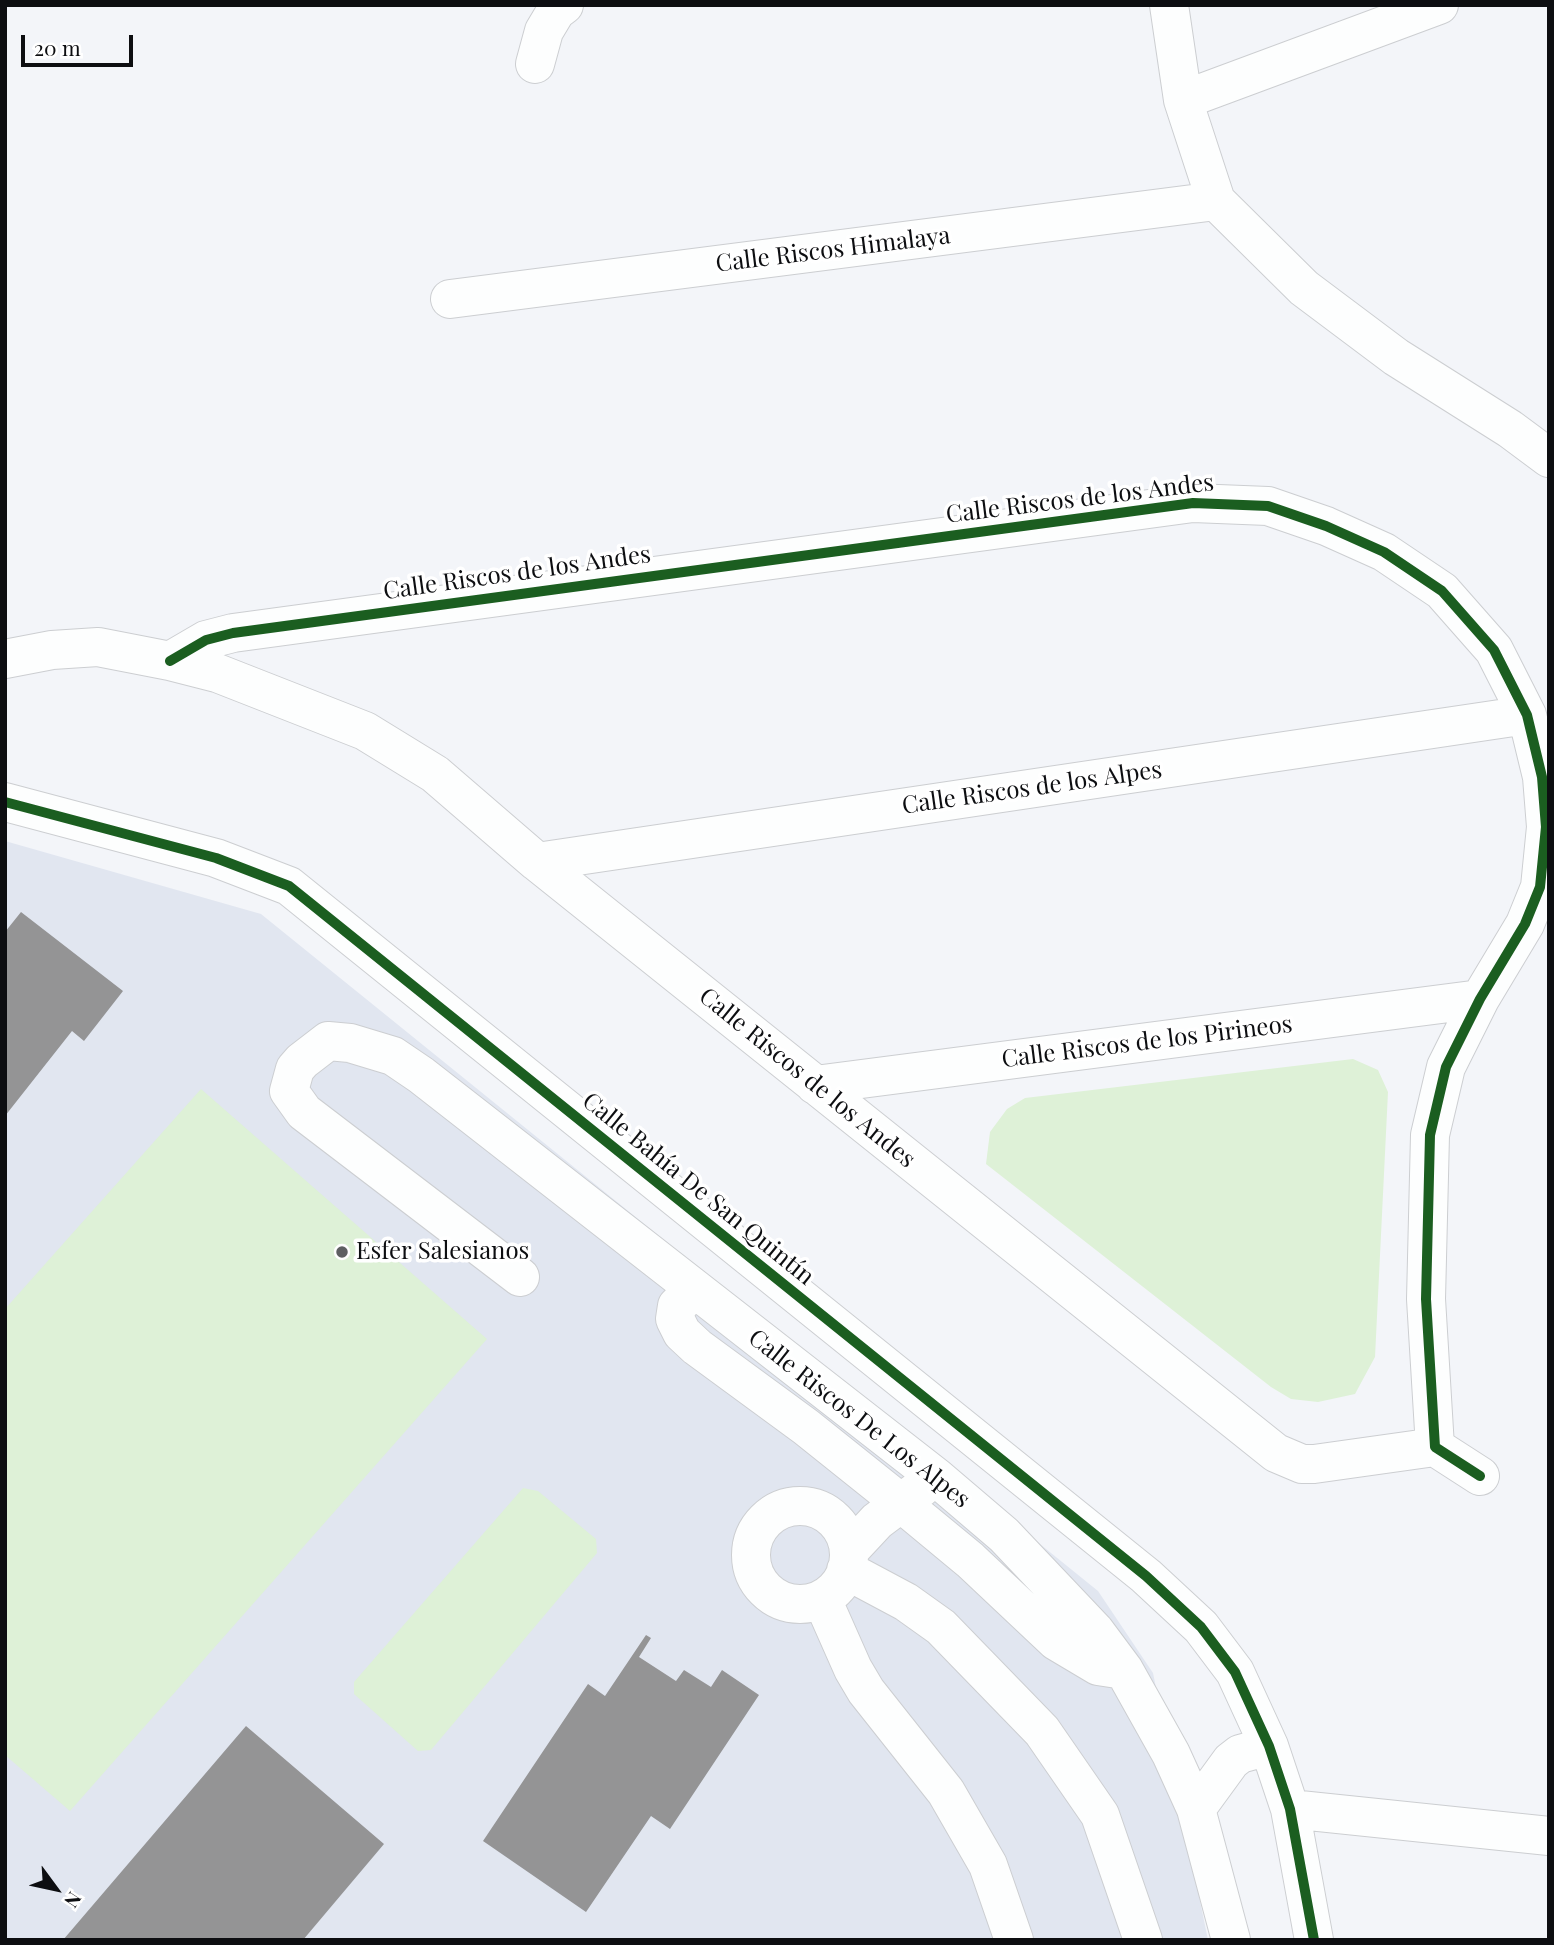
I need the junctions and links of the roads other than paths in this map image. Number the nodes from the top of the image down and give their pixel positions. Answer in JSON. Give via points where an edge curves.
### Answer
{"nodes":[{"id":1,"x":564,"y":5,"type":"edge"},
{"id":2,"x":1169,"y":5,"type":"edge"},
{"id":3,"x":1439,"y":5,"type":"edge"},
{"id":4,"x":535,"y":64,"type":"dead end"},
{"id":5,"x":1183,"y":100,"type":"junction"},
{"id":6,"x":1216,"y":201,"type":"junction"},
{"id":7,"x":450,"y":299,"type":"dead end"},
{"id":8,"x":1549,"y":458,"type":"edge"},
{"id":9,"x":5,"y":659,"type":"edge"},
{"id":10,"x":170,"y":661,"type":"junction"},
{"id":11,"x":1527,"y":715,"type":"junction"},
{"id":12,"x":5,"y":802,"type":"edge"},
{"id":13,"x":537,"y":862,"type":"junction"},
{"id":14,"x":1480,"y":999,"type":"junction"},
{"id":15,"x":815,"y":1085,"type":"junction"},
{"id":16,"x":520,"y":1277,"type":"dead end"},
{"id":17,"x":694,"y":1289,"type":"junction"},
{"id":18,"x":1435,"y":1447,"type":"junction"},
{"id":19,"x":842,"y":1455,"type":"junction"},
{"id":20,"x":1480,"y":1476,"type":"dead end"},
{"id":21,"x":936,"y":1477,"type":"junction"},
{"id":22,"x":901,"y":1503,"type":"junction"},
{"id":23,"x":806,"y":1506,"type":"junction"},
{"id":24,"x":848,"y":1561,"type":"junction"},
{"id":25,"x":822,"y":1599,"type":"junction"},
{"id":26,"x":1124,"y":1670,"type":"junction"},
{"id":27,"x":1269,"y":1746,"type":"junction"},
{"id":28,"x":1196,"y":1809,"type":"junction"},
{"id":29,"x":1290,"y":1809,"type":"junction"},
{"id":30,"x":1549,"y":1836,"type":"edge"},
{"id":31,"x":1231,"y":1939,"type":"edge"},
{"id":32,"x":1014,"y":1940,"type":"edge"},
{"id":33,"x":1143,"y":1940,"type":"edge"},
{"id":34,"x":1314,"y":1940,"type":"edge"}],
"edges":[{"from":1,"to":4,"type":"street","via":[[544,31]]},
{"from":2,"to":5,"type":"street"},
{"from":3,"to":5,"type":"street"},
{"from":5,"to":6,"type":"street"},
{"from":6,"to":7,"type":"street","name":"Calle Riscos Himalaya"},
{"from":6,"to":8,"type":"street","via":[[1304,288],[1396,357]]},
{"from":9,"to":10,"type":"street","via":[[98,647]]},
{"from":10,"to":11,"type":"street","name":"Calle Riscos de los Andes","via":[[206,640],[233,633],[1194,503],[1238,502],[1268,506],[1326,526],[1384,552],[1442,591],[1494,650]]},
{"from":10,"to":13,"type":"street","name":"Calle Riscos de los Andes","via":[[217,673],[365,731],[435,774]]},
{"from":11,"to":13,"type":"street","name":"Calle Riscos de los Alpes"},
{"from":11,"to":14,"type":"street","name":"Calle Riscos de los Andes","via":[[1546,827],[1540,887],[1525,924]]},
{"from":12,"to":27,"type":"street","name":"Calle Bahía De San Quintín","via":[[153,840],[289,886],[1146,1576],[1201,1627],[1235,1672]]},
{"from":13,"to":15,"type":"street","name":"Calle Riscos de los Andes"},
{"from":14,"to":15,"type":"street","name":"Calle Riscos de los Pirineos"},
{"from":14,"to":18,"type":"street","name":"Calle Riscos de los Andes","via":[[1446,1068],[1430,1135],[1426,1299]]},
{"from":15,"to":18,"type":"street","name":"Calle Riscos de los Andes","via":[[1288,1460],[1314,1464]]},
{"from":16,"to":17,"type":"street","name":"Calle Riscos De Los Alpes","via":[[330,1133],[289,1091],[295,1069],[328,1041],[393,1056]]},
{"from":17,"to":19,"type":"street","via":[[677,1306],[675,1320],[682,1333]]},
{"from":17,"to":21,"type":"street","name":"Calle Riscos De Los Alpes"},
{"from":18,"to":20,"type":"street"},
{"from":19,"to":22,"type":"street"},
{"from":19,"to":23,"type":"street"},
{"from":21,"to":22,"type":"street"},
{"from":21,"to":26,"type":"street","name":"Calle Riscos De Los Alpes","via":[[1022,1553],[1095,1631]]},
{"from":22,"to":24,"type":"street","via":[[877,1521]]},
{"from":22,"to":26,"type":"street","via":[[1056,1641],[1098,1666]]},
{"from":23,"to":24,"type":"street","via":[[822,1510],[836,1521],[845,1535]]},
{"from":23,"to":25,"type":"street","via":[[774,1512],[761,1524],[750,1555],[761,1586],[774,1597],[806,1604]]},
{"from":24,"to":25,"type":"street","via":[[841,1582]]},
{"from":24,"to":33,"type":"street","via":[[941,1627],[1042,1731],[1100,1815]]},
{"from":25,"to":32,"type":"street","via":[[866,1691],[946,1793],[988,1865]]},
{"from":26,"to":28,"type":"street","name":"Calle Riscos De Los Alpes"},
{"from":27,"to":28,"type":"street","via":[[1231,1761]]},
{"from":27,"to":29,"type":"street"},
{"from":28,"to":31,"type":"street","name":"Calle Riscos De Los Alpes"},
{"from":29,"to":30,"type":"street"},
{"from":29,"to":34,"type":"street"}]}
